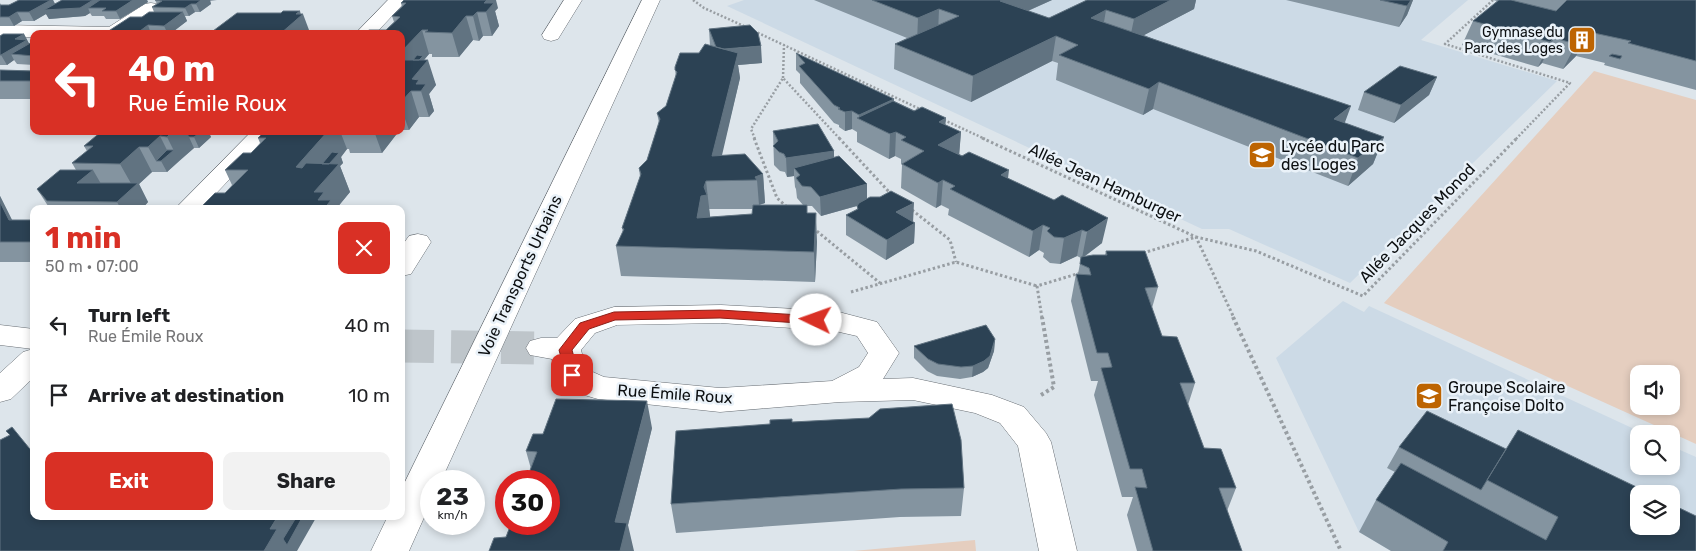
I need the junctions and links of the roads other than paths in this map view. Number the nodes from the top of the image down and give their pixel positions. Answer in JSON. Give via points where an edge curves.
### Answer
{"nodes":[{"id":1,"x":398,"y":0,"type":"edge"},
{"id":2,"x":573,"y":0,"type":"edge"},
{"id":3,"x":650,"y":0,"type":"edge"},
{"id":4,"x":151,"y":8,"type":"edge"},
{"id":5,"x":117,"y":30,"type":"edge"},
{"id":6,"x":368,"y":30,"type":"edge"},
{"id":7,"x":0,"y":31,"type":"edge"},
{"id":8,"x":30,"y":32,"type":"edge"},
{"id":9,"x":552,"y":35,"type":"dead end"},
{"id":10,"x":261,"y":135,"type":"edge"},
{"id":11,"x":191,"y":205,"type":"edge"},
{"id":12,"x":418,"y":242,"type":"dead end"},
{"id":13,"x":405,"y":262,"type":"edge"},
{"id":14,"x":0,"y":335,"type":"edge"},
{"id":15,"x":30,"y":339,"type":"edge"},
{"id":16,"x":884,"y":354,"type":"junction"},
{"id":17,"x":30,"y":364,"type":"edge"},
{"id":18,"x":913,"y":389,"type":"junction"},
{"id":19,"x":0,"y":391,"type":"edge"},
{"id":20,"x":837,"y":392,"type":"junction"},
{"id":21,"x":405,"y":519,"type":"edge"},
{"id":22,"x":405,"y":520,"type":"edge"},
{"id":23,"x":390,"y":551,"type":"edge"},
{"id":24,"x":1058,"y":551,"type":"edge"}],
"edges":[{"from":1,"to":6,"type":"street"},
{"from":2,"to":9,"type":"street"},
{"from":3,"to":21,"type":"street","name":"Voie Transports Urbains"},
{"from":4,"to":5,"type":"street"},
{"from":7,"to":8,"type":"street"},
{"from":10,"to":11,"type":"street"},
{"from":12,"to":13,"type":"street"},
{"from":14,"to":15,"type":"street"},
{"from":16,"to":18,"type":"street","name":"Rue Émile Roux"},
{"from":16,"to":20,"type":"street","name":"Rue Émile Roux","via":[[870,375]]},
{"from":16,"to":20,"type":"street","name":"Rue Émile Roux","via":[[866,328],[835,321],[720,314],[614,316],[584,326],[553,349],[572,375],[598,388],[720,400]]},
{"from":17,"to":19,"type":"street"},
{"from":18,"to":20,"type":"street","name":"Rue Émile Roux"},
{"from":18,"to":24,"type":"street","name":"Rue Émile Roux","via":[[981,403],[1012,415],[1034,442]]},
{"from":22,"to":23,"type":"street","name":"Voie Transports Urbains"}]}
